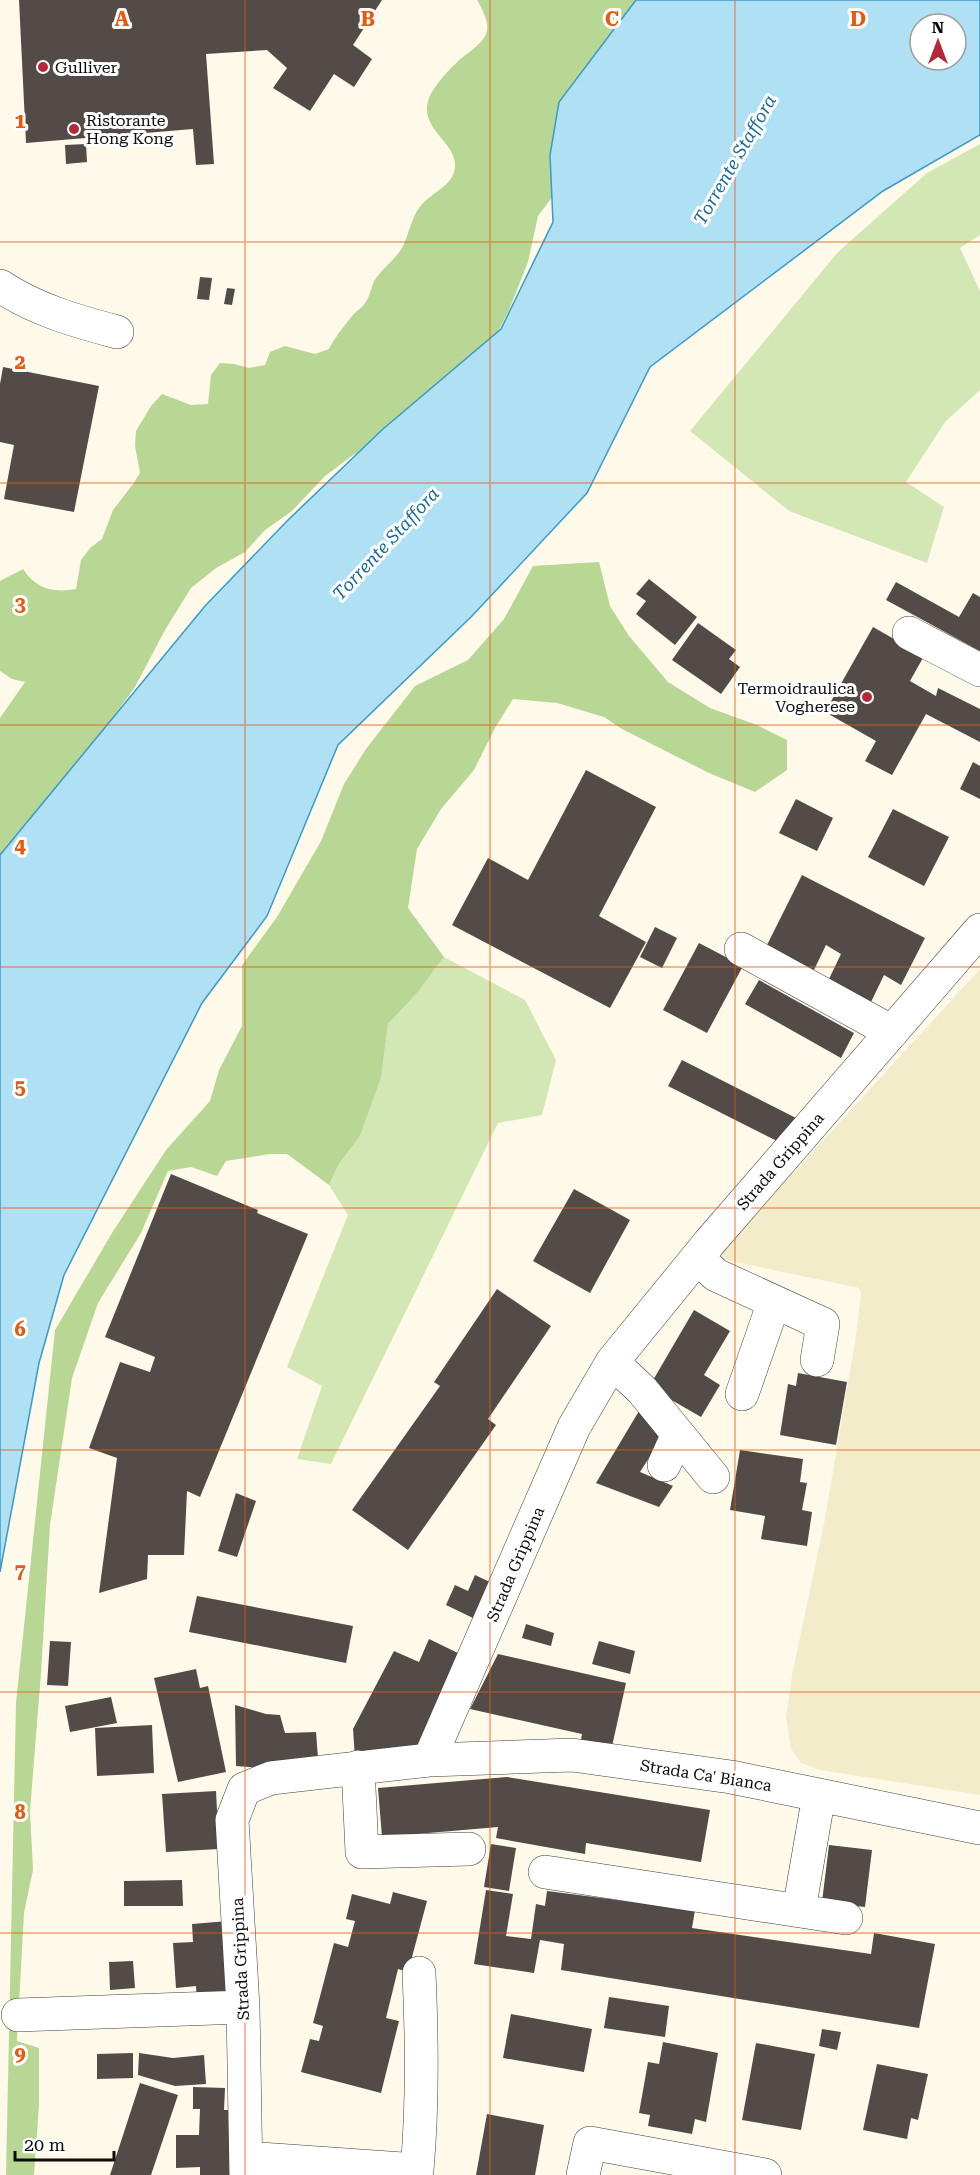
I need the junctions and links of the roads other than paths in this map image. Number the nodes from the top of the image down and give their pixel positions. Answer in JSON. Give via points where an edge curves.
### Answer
{"nodes":[{"id":1,"x":0,"y":286,"type":"edge"},
{"id":2,"x":117,"y":332,"type":"dead end"},
{"id":3,"x":909,"y":633,"type":"dead end"},
{"id":4,"x":980,"y":670,"type":"edge"},
{"id":5,"x":980,"y":930,"type":"edge"},
{"id":6,"x":741,"y":949,"type":"dead end"},
{"id":7,"x":892,"y":1032,"type":"junction"},
{"id":8,"x":697,"y":1258,"type":"junction"},
{"id":9,"x":774,"y":1302,"type":"junction"},
{"id":10,"x":817,"y":1360,"type":"dead end"},
{"id":11,"x":612,"y":1362,"type":"junction"},
{"id":12,"x":742,"y":1394,"type":"dead end"},
{"id":13,"x":678,"y":1434,"type":"junction"},
{"id":14,"x":664,"y":1465,"type":"dead end"},
{"id":15,"x":713,"y":1477,"type":"dead end"},
{"id":16,"x":429,"y":1760,"type":"junction"},
{"id":17,"x":358,"y":1767,"type":"junction"},
{"id":18,"x":819,"y":1795,"type":"junction"},
{"id":19,"x":980,"y":1828,"type":"edge"},
{"id":20,"x":469,"y":1849,"type":"dead end"},
{"id":21,"x":545,"y":1872,"type":"dead end"},
{"id":22,"x":799,"y":1910,"type":"junction"},
{"id":23,"x":846,"y":1918,"type":"dead end"},
{"id":24,"x":418,"y":1973,"type":"dead end"},
{"id":25,"x":243,"y":2007,"type":"junction"},
{"id":26,"x":18,"y":2015,"type":"dead end"},
{"id":27,"x":246,"y":2166,"type":"edge"},
{"id":28,"x":583,"y":2175,"type":"edge"},
{"id":29,"x":765,"y":2175,"type":"edge"}],
"edges":[{"from":1,"to":2,"type":"street","via":[[65,319]]},
{"from":3,"to":4,"type":"street"},
{"from":5,"to":7,"type":"street","name":"Strada Grippina"},
{"from":6,"to":7,"type":"street"},
{"from":7,"to":8,"type":"street","name":"Strada Grippina"},
{"from":8,"to":9,"type":"street","via":[[716,1275]]},
{"from":8,"to":11,"type":"street","name":"Strada Grippina"},
{"from":9,"to":10,"type":"street","via":[[823,1324]]},
{"from":9,"to":12,"type":"street"},
{"from":11,"to":13,"type":"street","via":[[642,1390]]},
{"from":11,"to":16,"type":"street","name":"Strada Grippina","via":[[574,1427]]},
{"from":13,"to":14,"type":"street"},
{"from":13,"to":15,"type":"street"},
{"from":16,"to":17,"type":"street","name":"Strada Grippina"},
{"from":16,"to":18,"type":"street","name":"Strada Ca' Bianca","via":[[572,1755],[731,1777]]},
{"from":17,"to":20,"type":"street","via":[[362,1852]]},
{"from":17,"to":25,"type":"street","name":"Strada Grippina","via":[[271,1778],[244,1788],[232,1820]]},
{"from":18,"to":19,"type":"street","name":"Strada Ca' Bianca"},
{"from":18,"to":22,"type":"street"},
{"from":21,"to":22,"type":"street"},
{"from":22,"to":23,"type":"street"},
{"from":24,"to":27,"type":"street","via":[[422,2039],[417,2170]]},
{"from":25,"to":26,"type":"street"},
{"from":25,"to":27,"type":"street","name":"Strada Grippina"},
{"from":28,"to":29,"type":"street","via":[[590,2143]]}]}
